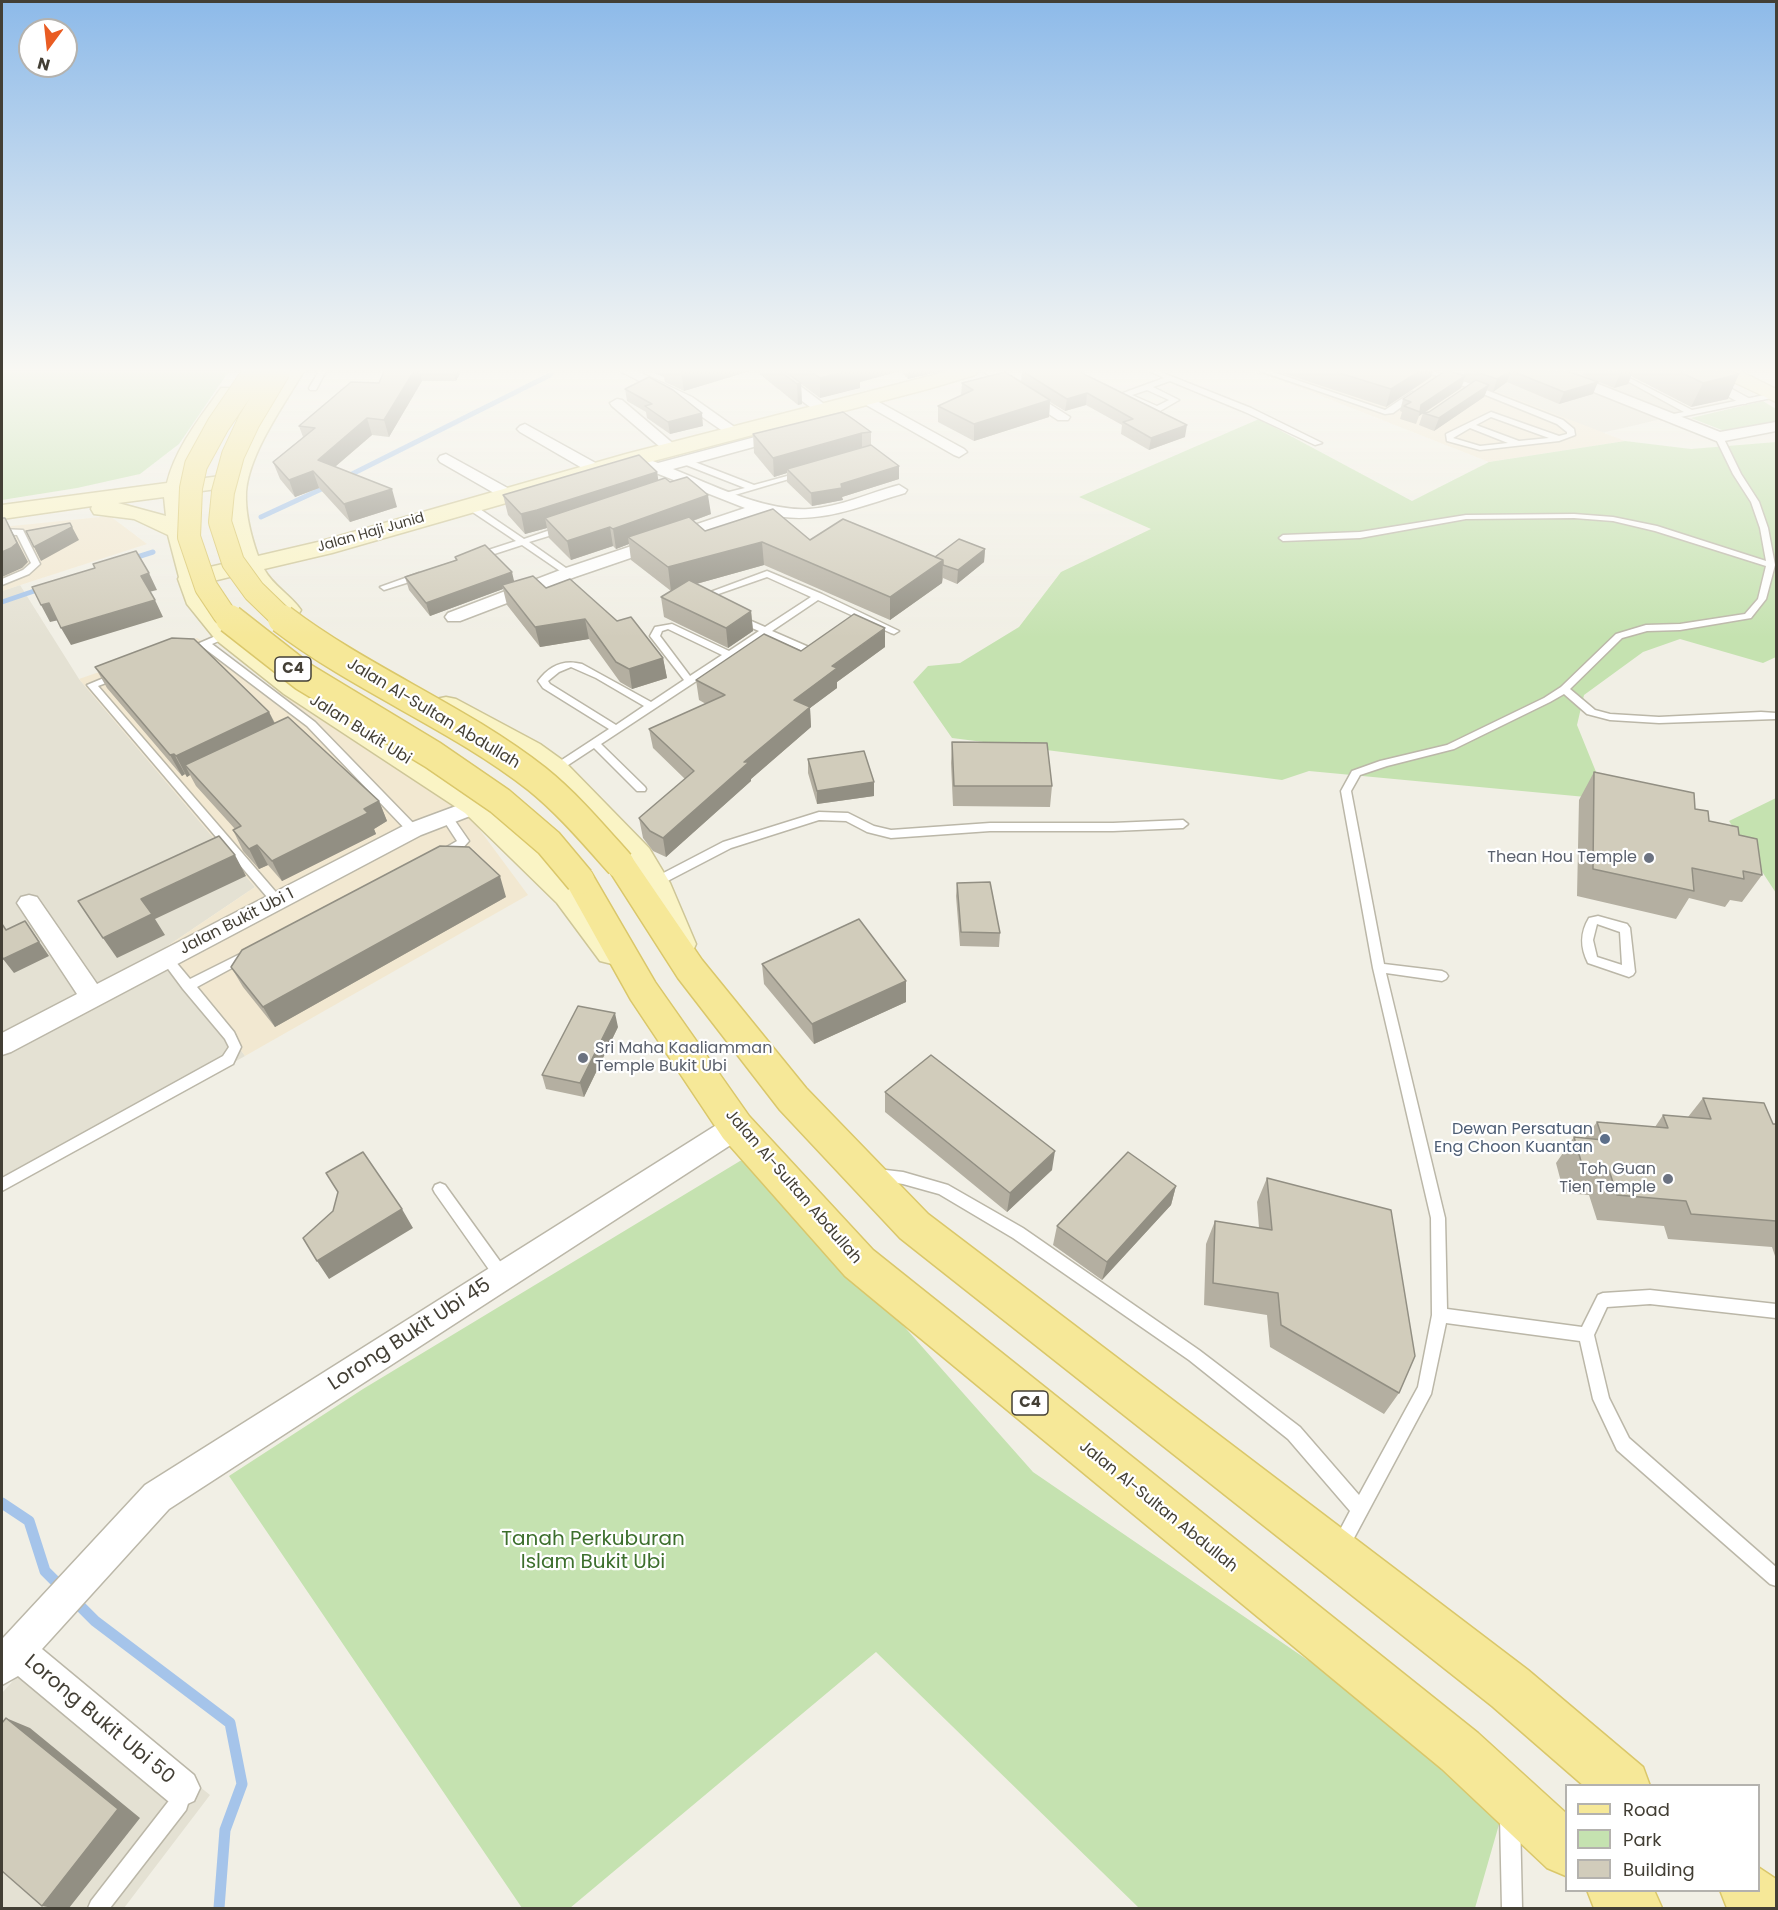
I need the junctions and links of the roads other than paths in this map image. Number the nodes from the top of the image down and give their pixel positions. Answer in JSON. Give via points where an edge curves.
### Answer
{"nodes":[{"id":1,"x":172,"y":460,"type":"edge"},
{"id":2,"x":186,"y":460,"type":"edge"},
{"id":3,"x":199,"y":460,"type":"edge"},
{"id":4,"x":231,"y":460,"type":"edge"},
{"id":5,"x":246,"y":460,"type":"edge"},
{"id":6,"x":448,"y":460,"type":"edge"},
{"id":7,"x":579,"y":460,"type":"edge"},
{"id":8,"x":630,"y":460,"type":"edge"},
{"id":9,"x":637,"y":460,"type":"edge"},
{"id":10,"x":670,"y":460,"type":"edge"},
{"id":11,"x":690,"y":460,"type":"edge"},
{"id":12,"x":1730,"y":460,"type":"edge"},
{"id":13,"x":658,"y":468,"type":"junction"},
{"id":14,"x":596,"y":470,"type":"junction"},
{"id":15,"x":810,"y":472,"type":"edge"},
{"id":16,"x":236,"y":484,"type":"junction"},
{"id":17,"x":688,"y":487,"type":"edge"},
{"id":18,"x":754,"y":488,"type":"junction"},
{"id":19,"x":899,"y":490,"type":"dead end"},
{"id":20,"x":677,"y":491,"type":"edge"},
{"id":21,"x":176,"y":493,"type":"junction"},
{"id":22,"x":507,"y":494,"type":"junction"},
{"id":23,"x":728,"y":495,"type":"junction"},
{"id":24,"x":468,"y":505,"type":"junction"},
{"id":25,"x":71,"y":507,"type":"junction"},
{"id":26,"x":763,"y":507,"type":"junction"},
{"id":27,"x":2,"y":512,"type":"edge"},
{"id":28,"x":2,"y":521,"type":"edge"},
{"id":29,"x":568,"y":527,"type":"edge"},
{"id":30,"x":2,"y":532,"type":"edge"},
{"id":31,"x":179,"y":532,"type":"junction"},
{"id":32,"x":1283,"y":538,"type":"dead end"},
{"id":33,"x":524,"y":541,"type":"junction"},
{"id":34,"x":247,"y":557,"type":"junction"},
{"id":35,"x":471,"y":559,"type":"edge"},
{"id":36,"x":1771,"y":565,"type":"junction"},
{"id":37,"x":427,"y":573,"type":"edge"},
{"id":38,"x":569,"y":573,"type":"junction"},
{"id":39,"x":190,"y":579,"type":"junction"},
{"id":40,"x":2,"y":582,"type":"edge"},
{"id":41,"x":384,"y":587,"type":"dead end"},
{"id":42,"x":819,"y":596,"type":"junction"},
{"id":43,"x":709,"y":604,"type":"edge"},
{"id":44,"x":728,"y":613,"type":"edge"},
{"id":45,"x":454,"y":617,"type":"dead end"},
{"id":46,"x":864,"y":617,"type":"junction"},
{"id":47,"x":855,"y":624,"type":"edge"},
{"id":48,"x":894,"y":631,"type":"dead end"},
{"id":49,"x":765,"y":632,"type":"junction"},
{"id":50,"x":215,"y":639,"type":"junction"},
{"id":51,"x":827,"y":643,"type":"edge"},
{"id":52,"x":174,"y":655,"type":"edge"},
{"id":53,"x":730,"y":655,"type":"junction"},
{"id":54,"x":356,"y":656,"type":"junction"},
{"id":55,"x":122,"y":674,"type":"edge"},
{"id":56,"x":689,"y":681,"type":"junction"},
{"id":57,"x":292,"y":688,"type":"junction"},
{"id":58,"x":1564,"y":689,"type":"junction"},
{"id":59,"x":652,"y":707,"type":"junction"},
{"id":60,"x":1776,"y":716,"type":"edge"},
{"id":61,"x":617,"y":730,"type":"junction"},
{"id":62,"x":595,"y":744,"type":"junction"},
{"id":63,"x":555,"y":769,"type":"junction"},
{"id":64,"x":641,"y":789,"type":"dead end"},
{"id":65,"x":475,"y":806,"type":"junction"},
{"id":66,"x":447,"y":818,"type":"junction"},
{"id":67,"x":1184,"y":824,"type":"dead end"},
{"id":68,"x":414,"y":830,"type":"junction"},
{"id":69,"x":436,"y":858,"type":"edge"},
{"id":70,"x":654,"y":883,"type":"junction"},
{"id":71,"x":277,"y":901,"type":"junction"},
{"id":72,"x":29,"y":903,"type":"dead end"},
{"id":73,"x":260,"y":948,"type":"edge"},
{"id":74,"x":166,"y":958,"type":"junction"},
{"id":75,"x":1379,"y":968,"type":"junction"},
{"id":76,"x":690,"y":969,"type":"junction"},
{"id":77,"x":1629,"y":972,"type":"joint"},
{"id":78,"x":1442,"y":976,"type":"dead end"},
{"id":79,"x":187,"y":986,"type":"junction"},
{"id":80,"x":643,"y":991,"type":"junction"},
{"id":81,"x":92,"y":997,"type":"junction"},
{"id":82,"x":2,"y":1045,"type":"edge"},
{"id":83,"x":736,"y":1127,"type":"junction"},
{"id":84,"x":864,"y":1174,"type":"junction"},
{"id":85,"x":2,"y":1185,"type":"edge"},
{"id":86,"x":440,"y":1189,"type":"dead end"},
{"id":87,"x":502,"y":1276,"type":"junction"},
{"id":88,"x":1776,"y":1311,"type":"edge"},
{"id":89,"x":1440,"y":1315,"type":"junction"},
{"id":90,"x":1586,"y":1335,"type":"junction"},
{"id":91,"x":1360,"y":1509,"type":"junction"},
{"id":92,"x":1337,"y":1552,"type":"junction"},
{"id":93,"x":1776,"y":1578,"type":"edge"},
{"id":94,"x":17,"y":1651,"type":"edge"},
{"id":95,"x":1623,"y":1784,"type":"edge"},
{"id":96,"x":181,"y":1788,"type":"joint"},
{"id":97,"x":1509,"y":1798,"type":"junction"},
{"id":98,"x":1565,"y":1848,"type":"edge"},
{"id":99,"x":1616,"y":1892,"type":"edge"},
{"id":100,"x":1749,"y":1892,"type":"edge"},
{"id":101,"x":98,"y":1908,"type":"edge"},
{"id":102,"x":1512,"y":1908,"type":"edge"},
{"id":103,"x":1634,"y":1908,"type":"edge"},
{"id":104,"x":1768,"y":1908,"type":"edge"}],
"edges":[{"from":1,"to":25,"type":"street","via":[[141,479]]},
{"from":2,"to":21,"type":"street","name":"Jalan Bukit Ubi"},
{"from":3,"to":80,"type":"main road","name":"Jalan Al-Sultan Abdullah","number":"C4","bridge":true,"via":[[191,488],[189,537],[206,586],[224,614],[304,677],[434,755],[500,801],[549,843],[580,880]]},
{"from":4,"to":76,"type":"main road","name":"Jalan Al-Sultan Abdullah","number":"C4","bridge":true,"via":[[222,486],[220,528],[234,564],[264,604],[303,635],[447,719],[525,770],[620,864]]},
{"from":5,"to":16,"type":"street"},
{"from":6,"to":22,"type":"street"},
{"from":7,"to":14,"type":"street"},
{"from":8,"to":14,"type":"street","name":"Jalan Haji Junid"},
{"from":9,"to":13,"type":"street"},
{"from":10,"to":13,"type":"street"},
{"from":11,"to":18,"type":"lane"},
{"from":12,"to":36,"type":"lane","via":[[1755,502]]},
{"from":13,"to":23,"type":"street"},
{"from":14,"to":22,"type":"street","name":"Jalan Haji Junid"},
{"from":15,"to":18,"type":"lane"},
{"from":16,"to":21,"type":"street"},
{"from":16,"to":34,"type":"street","via":[[236,510]]},
{"from":17,"to":20,"type":"lane"},
{"from":18,"to":23,"type":"lane"},
{"from":19,"to":26,"type":"street","via":[[808,514]]},
{"from":21,"to":25,"type":"street"},
{"from":21,"to":31,"type":"street","name":"Jalan Bukit Ubi"},
{"from":22,"to":24,"type":"street","name":"Jalan Haji Junid"},
{"from":23,"to":26,"type":"street"},
{"from":24,"to":33,"type":"lane"},
{"from":24,"to":34,"type":"street","name":"Jalan Haji Junid","via":[[324,548]]},
{"from":25,"to":27,"type":"street"},
{"from":25,"to":28,"type":"street"},
{"from":25,"to":31,"type":"street","via":[[139,513]]},
{"from":26,"to":38,"type":"street"},
{"from":29,"to":33,"type":"lane"},
{"from":30,"to":40,"type":"lane","via":[[20,532],[36,564]]},
{"from":31,"to":39,"type":"street","name":"Jalan Bukit Ubi"},
{"from":32,"to":36,"type":"lane","via":[[1360,535],[1466,518],[1574,516],[1613,519],[1656,529]]},
{"from":33,"to":35,"type":"lane"},
{"from":33,"to":38,"type":"lane"},
{"from":34,"to":39,"type":"street","name":"Jalan Haji Junid"},
{"from":34,"to":54,"type":"street","number":"C4","via":[[266,589],[283,606]]},
{"from":36,"to":58,"type":"lane","via":[[1762,599],[1748,616],[1646,628],[1619,636]]},
{"from":37,"to":41,"type":"lane"},
{"from":38,"to":45,"type":"street"},
{"from":39,"to":50,"type":"street","name":"Jalan Bukit Ubi"},
{"from":42,"to":43,"type":"lane","via":[[767,574],[699,597]]},
{"from":42,"to":46,"type":"lane"},
{"from":42,"to":49,"type":"lane"},
{"from":44,"to":49,"type":"lane"},
{"from":46,"to":47,"type":"lane"},
{"from":46,"to":48,"type":"lane"},
{"from":49,"to":51,"type":"lane","via":[[810,651]]},
{"from":49,"to":53,"type":"lane"},
{"from":50,"to":52,"type":"lane"},
{"from":50,"to":57,"type":"street","name":"Jalan Bukit Ubi","number":"C4"},
{"from":50,"to":68,"type":"lane"},
{"from":53,"to":56,"type":"lane"},
{"from":53,"to":56,"type":"lane","via":[[669,626],[658,629],[655,636]]},
{"from":54,"to":57,"type":"street","via":[[329,654],[313,658],[300,665],[291,677]]},
{"from":54,"to":63,"type":"street","number":"C4","via":[[530,750]]},
{"from":55,"to":71,"type":"lane","via":[[92,685],[184,785]]},
{"from":56,"to":59,"type":"lane"},
{"from":57,"to":65,"type":"street","name":"Jalan Bukit Ubi","number":"C4"},
{"from":58,"to":60,"type":"lane","via":[[1591,712],[1610,717],[1659,720]]},
{"from":58,"to":75,"type":"lane","via":[[1450,747],[1356,773],[1346,790]]},
{"from":59,"to":61,"type":"lane"},
{"from":59,"to":61,"type":"lane","via":[[578,666],[562,666],[546,676],[546,686]]},
{"from":61,"to":62,"type":"lane"},
{"from":62,"to":63,"type":"lane"},
{"from":62,"to":64,"type":"lane"},
{"from":63,"to":70,"type":"street","number":"C4","via":[[638,856]]},
{"from":65,"to":66,"type":"street","name":"Jalan Bukit Ubi 1"},
{"from":65,"to":80,"type":"street","name":"Jalan Bukit Ubi","number":"C4","via":[[568,895]]},
{"from":66,"to":68,"type":"street","name":"Jalan Bukit Ubi 1"},
{"from":66,"to":69,"type":"lane","via":[[463,841]]},
{"from":67,"to":70,"type":"lane","via":[[990,827],[891,834],[848,817],[819,816],[728,846]]},
{"from":68,"to":71,"type":"street","name":"Jalan Bukit Ubi 1"},
{"from":70,"to":76,"type":"street","number":"C4"},
{"from":71,"to":74,"type":"street","name":"Jalan Bukit Ubi 1"},
{"from":72,"to":81,"type":"street"},
{"from":73,"to":79,"type":"lane"},
{"from":74,"to":79,"type":"lane"},
{"from":74,"to":81,"type":"street","name":"Jalan Bukit Ubi 1"},
{"from":75,"to":78,"type":"lane"},
{"from":75,"to":89,"type":"lane","via":[[1438,1218]]},
{"from":76,"to":84,"type":"main road","name":"Jalan Al-Sultan Abdullah","number":"C4","via":[[793,1099]]},
{"from":77,"to":77,"type":"lane","via":[[1592,960],[1587,939],[1593,921],[1626,931]]},
{"from":79,"to":85,"type":"lane","via":[[230,1036],[235,1047],[228,1060]]},
{"from":80,"to":83,"type":"main road","name":"Jalan Al-Sultan Abdullah","number":"C4"},
{"from":81,"to":82,"type":"street","name":"Jalan Bukit Ubi 1"},
{"from":83,"to":87,"type":"street","name":"Lorong Bukit Ubi 45"},
{"from":83,"to":97,"type":"main road","name":"Jalan Al-Sultan Abdullah","number":"C4","via":[[859,1263],[1460,1751]]},
{"from":84,"to":91,"type":"lane","via":[[903,1178],[943,1189],[1018,1233],[1194,1355],[1294,1433]]},
{"from":84,"to":92,"type":"main road","name":"Jalan Al-Sultan Abdullah","number":"C4","via":[[914,1226]]},
{"from":86,"to":87,"type":"lane"},
{"from":87,"to":94,"type":"street","name":"Lorong Bukit Ubi 45","via":[[157,1497]]},
{"from":88,"to":90,"type":"lane","via":[[1650,1297],[1603,1300]]},
{"from":89,"to":90,"type":"lane"},
{"from":89,"to":91,"type":"lane","via":[[1425,1389]]},
{"from":90,"to":93,"type":"lane","via":[[1601,1399],[1623,1444]]},
{"from":91,"to":92,"type":"lane"},
{"from":92,"to":95,"type":"main road","name":"Jalan Al-Sultan Abdullah","number":"C4","via":[[1510,1688]]},
{"from":94,"to":96,"type":"street","name":"Lorong Bukit Ubi 50"},
{"from":96,"to":101,"type":"lane","via":[[179,1803]]},
{"from":97,"to":98,"type":"main road","name":"Jalan Al-Sultan Abdullah","number":"C4"},
{"from":97,"to":102,"type":"lane"},
{"from":99,"to":103,"type":"main road"},
{"from":100,"to":104,"type":"main road"}]}
